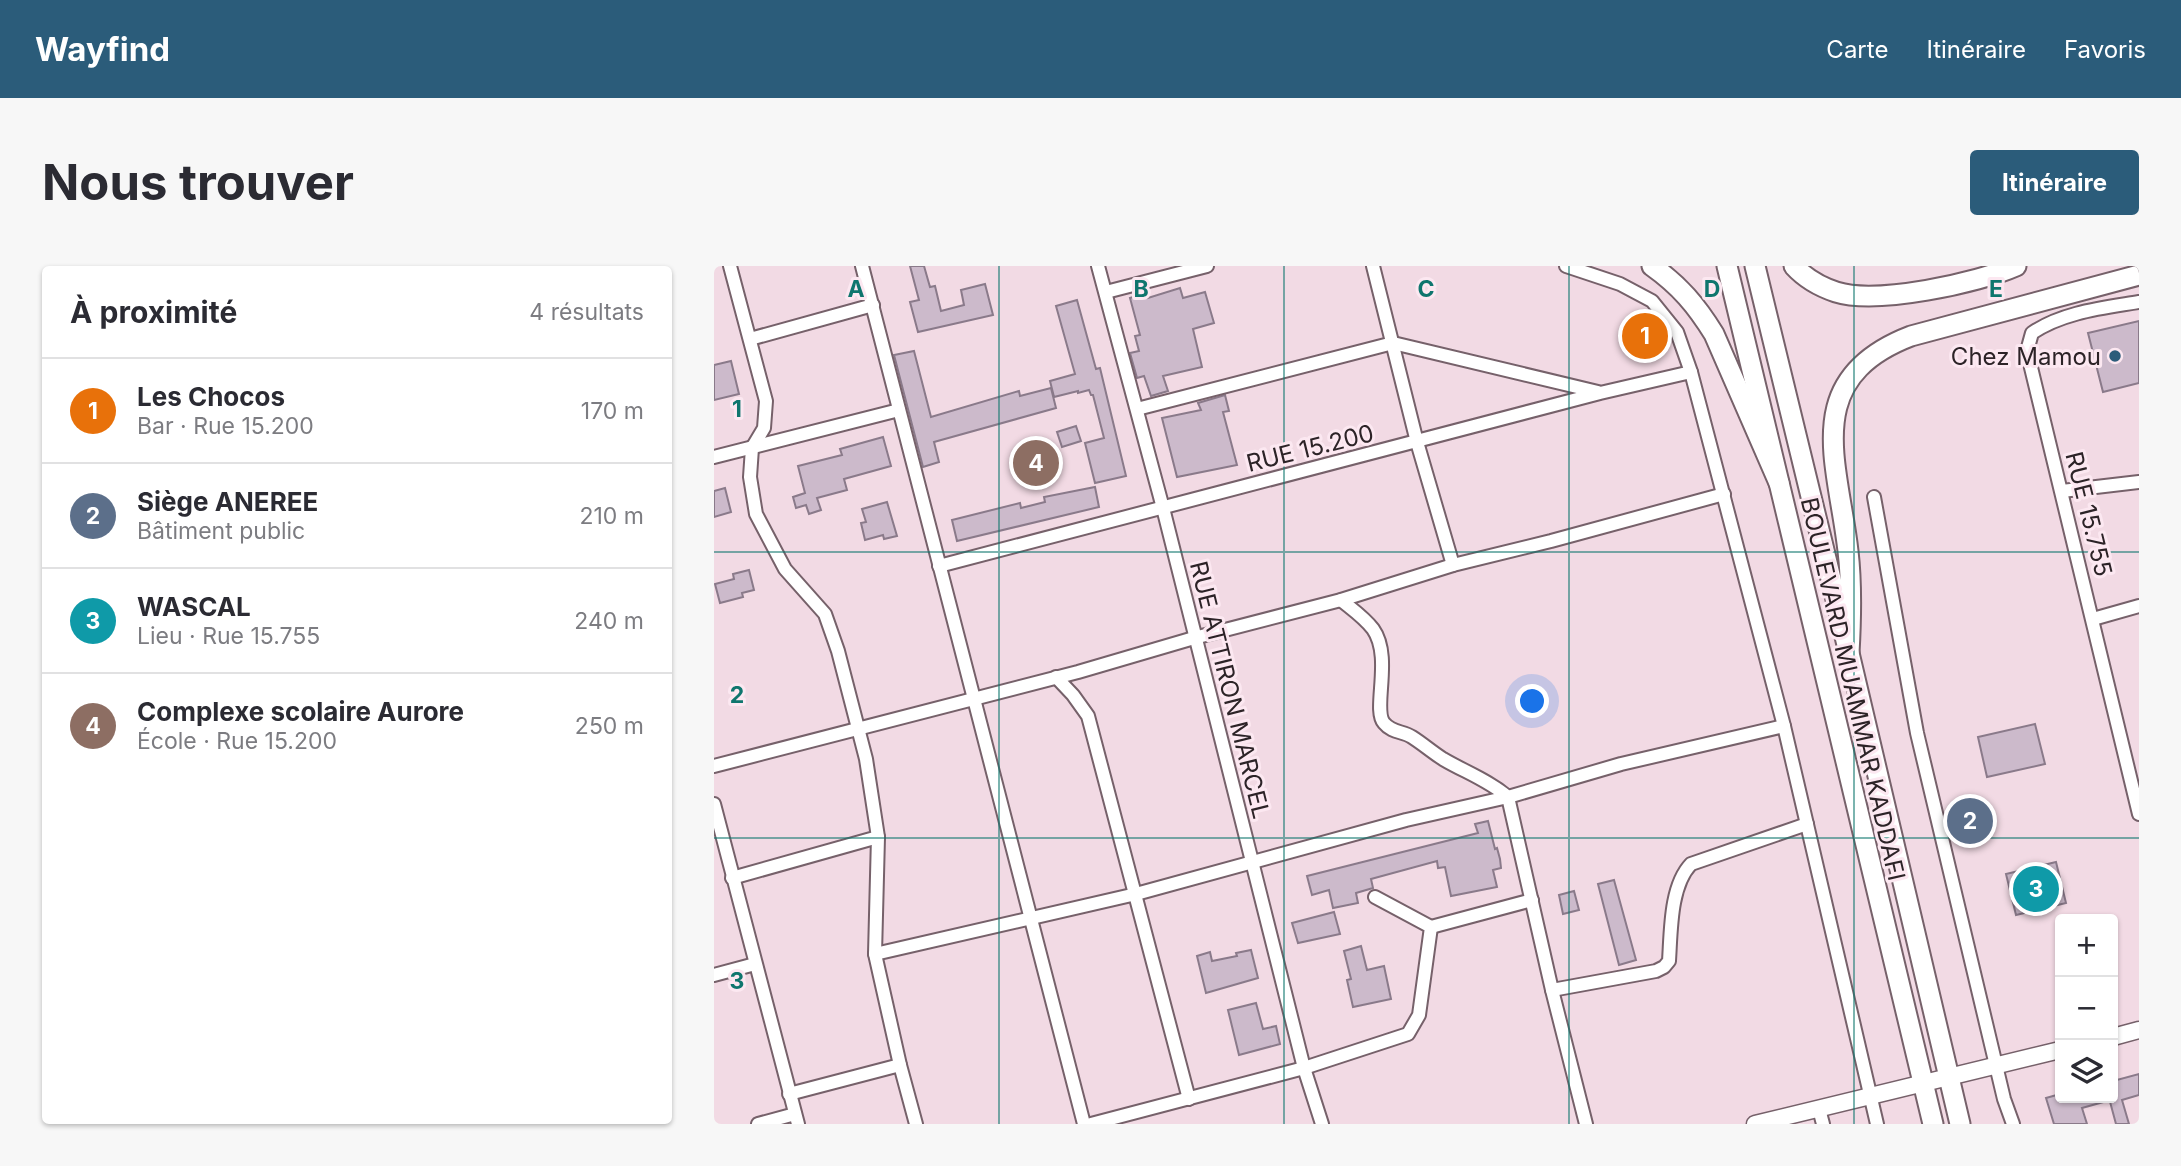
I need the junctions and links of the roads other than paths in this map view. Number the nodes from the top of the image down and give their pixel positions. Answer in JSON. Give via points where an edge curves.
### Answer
{"nodes":[{"id":1,"x":730,"y":266,"type":"edge"},
{"id":2,"x":862,"y":266,"type":"edge"},
{"id":3,"x":1098,"y":266,"type":"edge"},
{"id":4,"x":1208,"y":266,"type":"edge"},
{"id":5,"x":1373,"y":266,"type":"edge"},
{"id":6,"x":1566,"y":266,"type":"edge"},
{"id":7,"x":1652,"y":266,"type":"edge"},
{"id":8,"x":1727,"y":266,"type":"edge"},
{"id":9,"x":1755,"y":266,"type":"edge"},
{"id":10,"x":1794,"y":266,"type":"edge"},
{"id":11,"x":2017,"y":266,"type":"edge"},
{"id":12,"x":2139,"y":275,"type":"edge"},
{"id":13,"x":1105,"y":292,"type":"junction"},
{"id":14,"x":2139,"y":302,"type":"edge"},
{"id":15,"x":873,"y":305,"type":"junction"},
{"id":16,"x":750,"y":339,"type":"junction"},
{"id":17,"x":1393,"y":343,"type":"junction"},
{"id":18,"x":1691,"y":372,"type":"junction"},
{"id":19,"x":1600,"y":393,"type":"junction"},
{"id":20,"x":1136,"y":409,"type":"junction"},
{"id":21,"x":899,"y":410,"type":"junction"},
{"id":22,"x":1417,"y":442,"type":"junction"},
{"id":23,"x":752,"y":448,"type":"junction"},
{"id":24,"x":714,"y":457,"type":"edge"},
{"id":25,"x":2139,"y":482,"type":"edge"},
{"id":26,"x":1779,"y":483,"type":"junction"},
{"id":27,"x":2062,"y":491,"type":"junction"},
{"id":28,"x":1724,"y":494,"type":"junction"},
{"id":29,"x":1874,"y":497,"type":"dead end"},
{"id":30,"x":1163,"y":508,"type":"junction"},
{"id":31,"x":1453,"y":565,"type":"junction"},
{"id":32,"x":939,"y":566,"type":"junction"},
{"id":33,"x":1341,"y":600,"type":"junction"},
{"id":34,"x":2139,"y":606,"type":"edge"},
{"id":35,"x":2093,"y":619,"type":"junction"},
{"id":36,"x":1194,"y":638,"type":"junction"},
{"id":37,"x":1849,"y":653,"type":"junction"},
{"id":38,"x":1056,"y":677,"type":"junction"},
{"id":39,"x":974,"y":698,"type":"junction"},
{"id":40,"x":1784,"y":726,"type":"junction"},
{"id":41,"x":856,"y":729,"type":"junction"},
{"id":42,"x":714,"y":766,"type":"edge"},
{"id":43,"x":1508,"y":797,"type":"junction"},
{"id":44,"x":714,"y":804,"type":"edge"},
{"id":45,"x":2139,"y":814,"type":"edge"},
{"id":46,"x":1807,"y":824,"type":"junction"},
{"id":47,"x":878,"y":837,"type":"junction"},
{"id":48,"x":1252,"y":862,"type":"junction"},
{"id":49,"x":732,"y":878,"type":"junction"},
{"id":50,"x":1136,"y":894,"type":"junction"},
{"id":51,"x":1375,"y":897,"type":"dead end"},
{"id":52,"x":1532,"y":900,"type":"junction"},
{"id":53,"x":1030,"y":918,"type":"junction"},
{"id":54,"x":1431,"y":927,"type":"junction"},
{"id":55,"x":875,"y":954,"type":"junction"},
{"id":56,"x":755,"y":964,"type":"junction"},
{"id":57,"x":714,"y":975,"type":"edge"},
{"id":58,"x":1552,"y":990,"type":"junction"},
{"id":59,"x":2139,"y":1030,"type":"edge"},
{"id":60,"x":2118,"y":1036,"type":"edge"},
{"id":61,"x":2055,"y":1051,"type":"edge"},
{"id":62,"x":900,"y":1065,"type":"junction"},
{"id":63,"x":1997,"y":1065,"type":"junction"},
{"id":64,"x":1304,"y":1068,"type":"junction"},
{"id":65,"x":1948,"y":1077,"type":"junction"},
{"id":66,"x":1922,"y":1082,"type":"junction"},
{"id":67,"x":789,"y":1094,"type":"junction"},
{"id":68,"x":1871,"y":1096,"type":"junction"},
{"id":69,"x":1189,"y":1100,"type":"junction"},
{"id":70,"x":1821,"y":1116,"type":"edge"},
{"id":71,"x":796,"y":1119,"type":"edge"},
{"id":72,"x":758,"y":1124,"type":"edge"},
{"id":73,"x":916,"y":1124,"type":"edge"},
{"id":74,"x":1084,"y":1124,"type":"edge"},
{"id":75,"x":1091,"y":1124,"type":"edge"},
{"id":76,"x":1322,"y":1124,"type":"edge"},
{"id":77,"x":1586,"y":1124,"type":"edge"},
{"id":78,"x":1755,"y":1124,"type":"edge"},
{"id":79,"x":1877,"y":1124,"type":"edge"},
{"id":80,"x":1933,"y":1124,"type":"edge"},
{"id":81,"x":1960,"y":1124,"type":"edge"},
{"id":82,"x":2013,"y":1124,"type":"edge"}],
"edges":[{"from":1,"to":16,"type":"street"},
{"from":2,"to":15,"type":"street"},
{"from":3,"to":13,"type":"street","name":"RUE ATTIRON MARCEL"},
{"from":4,"to":13,"type":"street"},
{"from":5,"to":17,"type":"street"},
{"from":6,"to":18,"type":"street","via":[[1652,300],[1677,332]]},
{"from":7,"to":26,"type":"main road","via":[[1679,286],[1714,334]]},
{"from":8,"to":26,"type":"main road","name":"BOULEVARD MUAMMAR KADDAFI"},
{"from":9,"to":37,"type":"main road","name":"BOULEVARD MUAMMAR KADDAFI"},
{"from":10,"to":11,"type":"main road","via":[[1838,292],[1876,295],[1988,278]]},
{"from":12,"to":37,"type":"main road","via":[[1911,336],[1887,345],[1851,378],[1832,429],[1848,550]]},
{"from":13,"to":20,"type":"street","name":"RUE ATTIRON MARCEL"},
{"from":14,"to":27,"type":"street","name":"RUE 15.755","via":[[2048,322],[2032,333],[2028,351],[2031,370]]},
{"from":15,"to":16,"type":"street"},
{"from":15,"to":21,"type":"street"},
{"from":16,"to":23,"type":"street","via":[[766,401],[764,428]]},
{"from":17,"to":19,"type":"street"},
{"from":17,"to":20,"type":"street"},
{"from":17,"to":22,"type":"street"},
{"from":18,"to":19,"type":"street","name":"RUE 15.200"},
{"from":18,"to":28,"type":"street"},
{"from":19,"to":22,"type":"street","name":"RUE 15.200"},
{"from":20,"to":30,"type":"street","name":"RUE ATTIRON MARCEL"},
{"from":21,"to":23,"type":"street"},
{"from":21,"to":32,"type":"street"},
{"from":22,"to":30,"type":"street","name":"RUE 15.200"},
{"from":22,"to":31,"type":"street"},
{"from":23,"to":24,"type":"street"},
{"from":23,"to":41,"type":"street","via":[[750,477],[756,514],[785,569],[825,614]]},
{"from":25,"to":27,"type":"street"},
{"from":26,"to":66,"type":"main road","name":"BOULEVARD MUAMMAR KADDAFI"},
{"from":27,"to":35,"type":"street","name":"RUE 15.755"},
{"from":28,"to":31,"type":"street"},
{"from":28,"to":40,"type":"street"},
{"from":29,"to":63,"type":"street","via":[[1917,733]]},
{"from":30,"to":32,"type":"street","name":"RUE 15.200"},
{"from":30,"to":36,"type":"street","name":"RUE ATTIRON MARCEL"},
{"from":31,"to":33,"type":"street"},
{"from":32,"to":39,"type":"street"},
{"from":33,"to":36,"type":"street"},
{"from":33,"to":43,"type":"street","via":[[1374,630],[1380,644],[1383,685],[1378,712],[1382,722]]},
{"from":34,"to":35,"type":"street"},
{"from":35,"to":45,"type":"street","name":"RUE 15.755"},
{"from":36,"to":38,"type":"street"},
{"from":36,"to":48,"type":"street","name":"RUE ATTIRON MARCEL"},
{"from":37,"to":65,"type":"main road","name":"BOULEVARD MUAMMAR KADDAFI"},
{"from":38,"to":39,"type":"street"},
{"from":38,"to":50,"type":"street","via":[[1088,716]]},
{"from":39,"to":41,"type":"street"},
{"from":39,"to":53,"type":"street"},
{"from":40,"to":43,"type":"street","via":[[1621,764]]},
{"from":40,"to":46,"type":"street"},
{"from":41,"to":42,"type":"street"},
{"from":41,"to":47,"type":"street","via":[[866,759]]},
{"from":43,"to":48,"type":"street"},
{"from":43,"to":52,"type":"street"},
{"from":44,"to":49,"type":"street"},
{"from":46,"to":58,"type":"street","via":[[1691,863],[1682,872],[1669,961],[1664,967]]},
{"from":46,"to":68,"type":"street"},
{"from":47,"to":49,"type":"street"},
{"from":47,"to":55,"type":"street"},
{"from":48,"to":50,"type":"street"},
{"from":48,"to":64,"type":"street","name":"RUE ATTIRON MARCEL"},
{"from":49,"to":56,"type":"street"},
{"from":50,"to":53,"type":"street"},
{"from":50,"to":69,"type":"street"},
{"from":51,"to":54,"type":"street"},
{"from":52,"to":54,"type":"street"},
{"from":52,"to":58,"type":"street"},
{"from":53,"to":55,"type":"street"},
{"from":53,"to":74,"type":"street"},
{"from":54,"to":64,"type":"street","via":[[1419,1015],[1408,1034]]},
{"from":55,"to":62,"type":"street"},
{"from":56,"to":57,"type":"street"},
{"from":56,"to":67,"type":"street"},
{"from":58,"to":77,"type":"street"},
{"from":59,"to":60,"type":"street"},
{"from":61,"to":63,"type":"street"},
{"from":62,"to":67,"type":"street"},
{"from":62,"to":73,"type":"street"},
{"from":63,"to":65,"type":"street"},
{"from":63,"to":82,"type":"street"},
{"from":64,"to":69,"type":"street"},
{"from":64,"to":76,"type":"street","name":"RUE ATTIRON MARCEL"},
{"from":65,"to":66,"type":"street"},
{"from":65,"to":81,"type":"main road","name":"BOULEVARD MUAMMAR KADDAFI"},
{"from":66,"to":68,"type":"street"},
{"from":66,"to":80,"type":"main road","name":"BOULEVARD MUAMMAR KADDAFI"},
{"from":67,"to":71,"type":"street"},
{"from":68,"to":70,"type":"street"},
{"from":68,"to":79,"type":"street"},
{"from":69,"to":75,"type":"street"},
{"from":70,"to":78,"type":"street"},
{"from":71,"to":72,"type":"street"}]}
